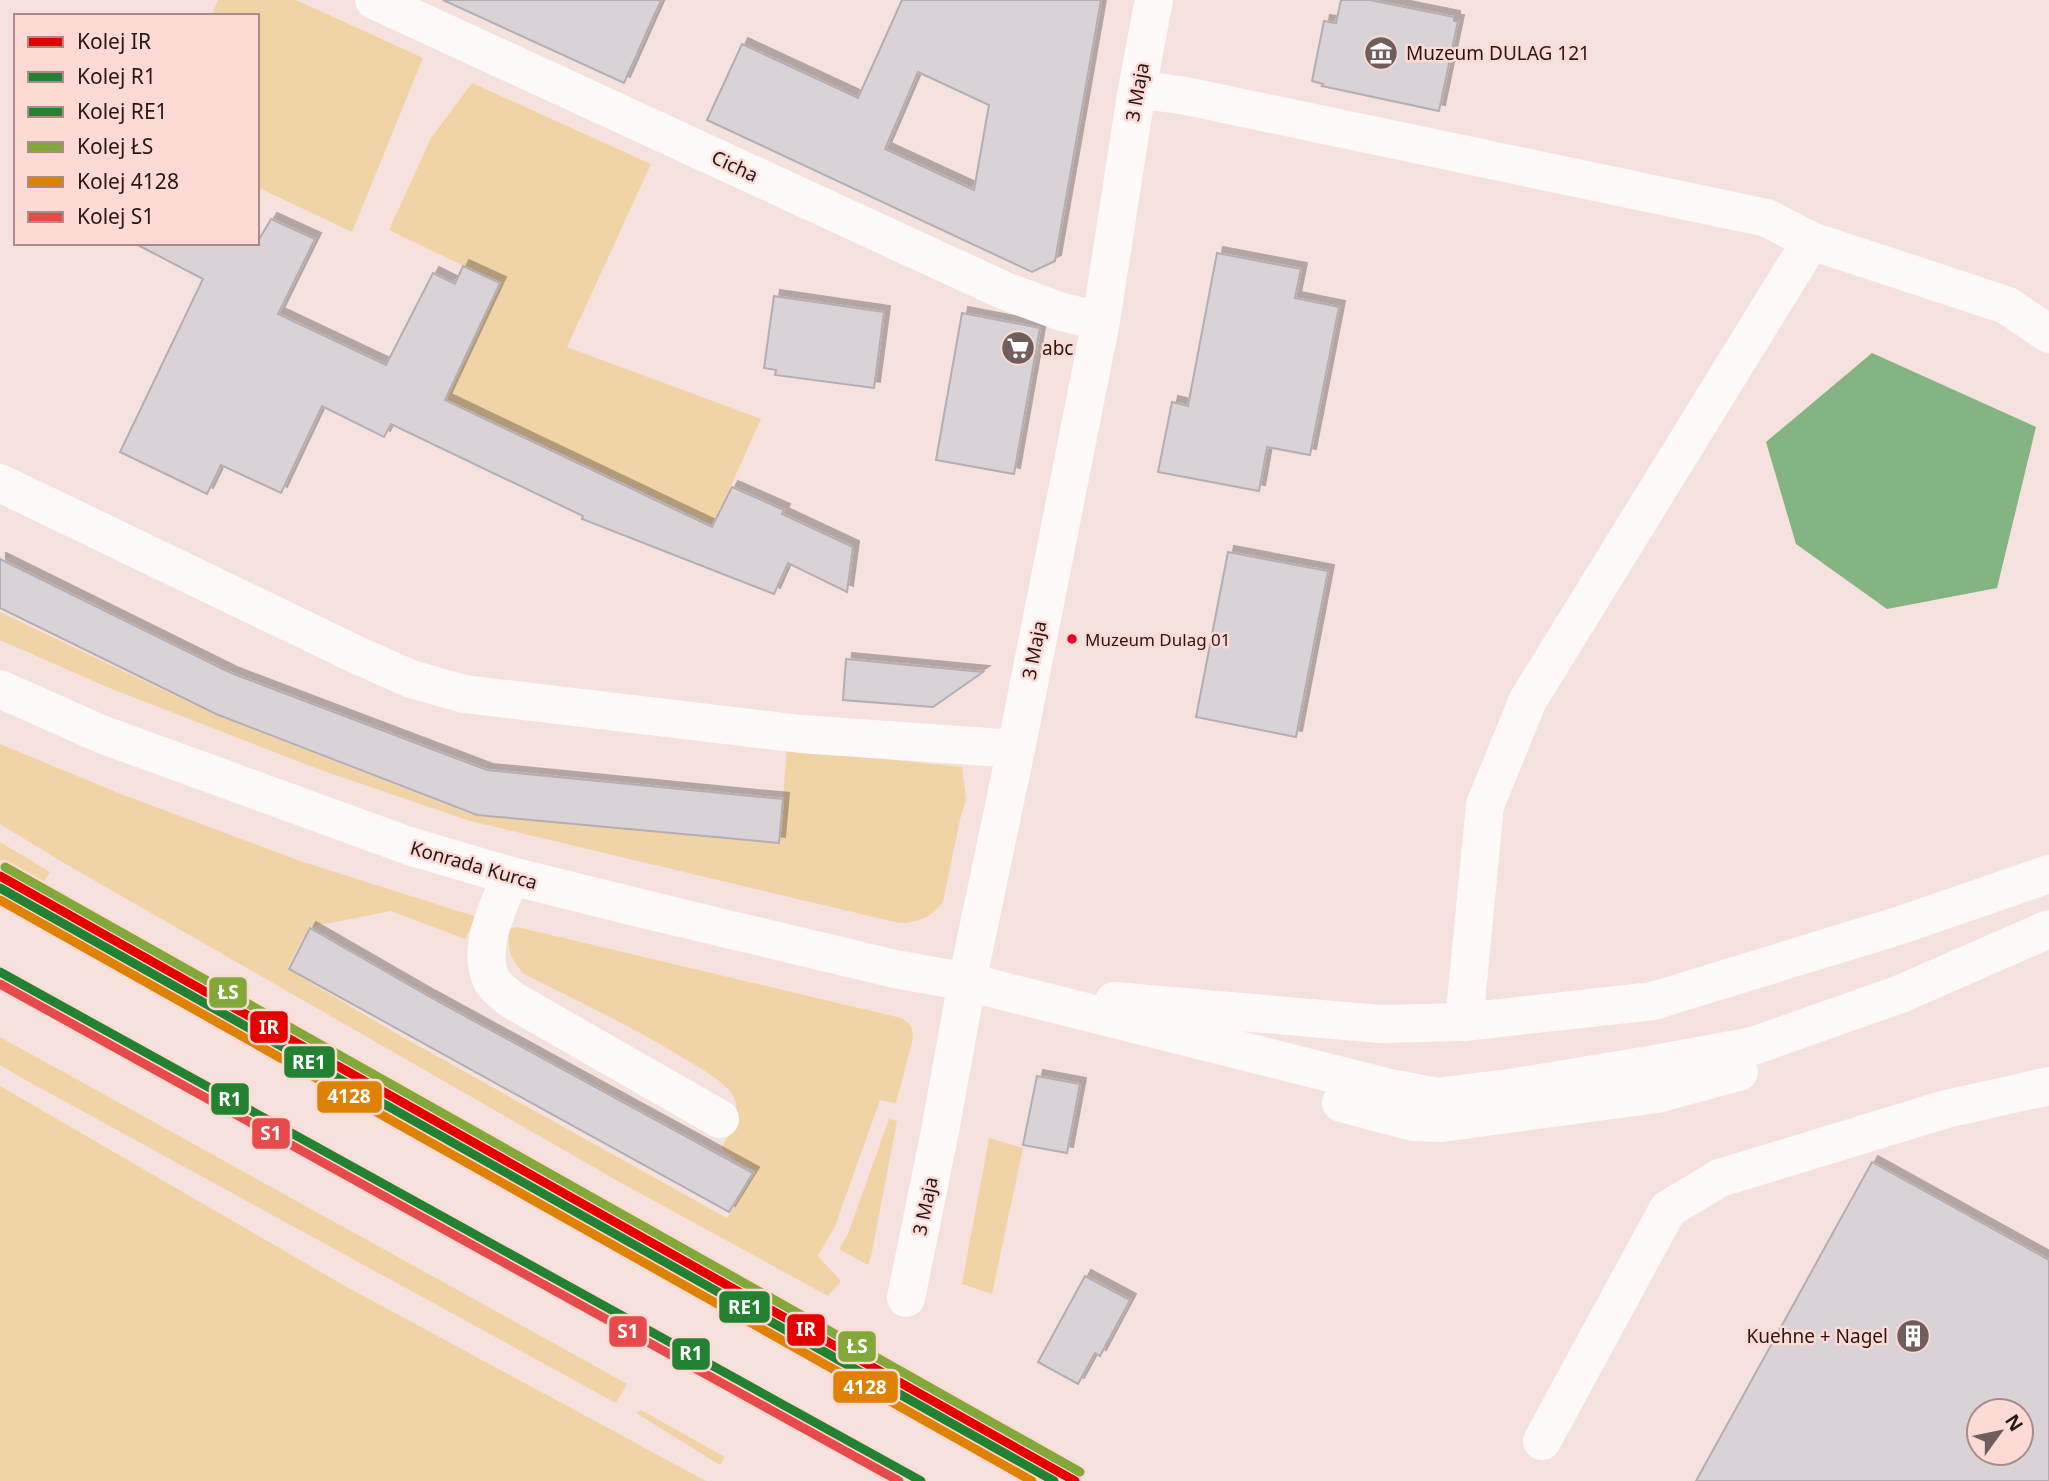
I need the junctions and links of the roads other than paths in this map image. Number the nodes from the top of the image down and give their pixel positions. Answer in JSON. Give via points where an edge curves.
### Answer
{"nodes":[{"id":1,"x":374,"y":0,"type":"edge"},
{"id":2,"x":1154,"y":0,"type":"edge"},
{"id":3,"x":1137,"y":89,"type":"junction"},
{"id":4,"x":1811,"y":240,"type":"junction"},
{"id":5,"x":1101,"y":321,"type":"junction"},
{"id":6,"x":2049,"y":334,"type":"edge"},
{"id":7,"x":0,"y":482,"type":"edge"},
{"id":8,"x":0,"y":689,"type":"edge"},
{"id":9,"x":1016,"y":749,"type":"junction"},
{"id":10,"x":2049,"y":874,"type":"edge"},
{"id":11,"x":511,"y":876,"type":"junction"},
{"id":12,"x":2049,"y":929,"type":"edge"},
{"id":13,"x":2049,"y":940,"type":"edge"},
{"id":14,"x":967,"y":982,"type":"junction"},
{"id":15,"x":1031,"y":999,"type":"junction"},
{"id":16,"x":1464,"y":1022,"type":"junction"},
{"id":17,"x":2049,"y":1086,"type":"edge"},
{"id":18,"x":720,"y":1119,"type":"dead end"},
{"id":19,"x":906,"y":1298,"type":"dead end"},
{"id":20,"x":1542,"y":1441,"type":"dead end"}],
"edges":[{"from":1,"to":5,"type":"street","name":"Cicha","via":[[1005,291]]},
{"from":2,"to":3,"type":"street","name":"3 Maja"},
{"from":3,"to":4,"type":"street","via":[[1767,218]]},
{"from":3,"to":5,"type":"street","name":"3 Maja"},
{"from":4,"to":6,"type":"street","via":[[2006,304]]},
{"from":4,"to":16,"type":"street","via":[[1528,700],[1485,805]]},
{"from":5,"to":9,"type":"street","name":"3 Maja"},
{"from":7,"to":9,"type":"street","via":[[357,655],[411,679],[464,694],[801,734]]},
{"from":8,"to":11,"type":"street","name":"Konrada Kurca","via":[[127,744],[409,846]]},
{"from":9,"to":14,"type":"street","name":"3 Maja"},
{"from":10,"to":16,"type":"street","via":[[1653,1001]]},
{"from":11,"to":14,"type":"street","name":"Konrada Kurca","via":[[895,969]]},
{"from":11,"to":18,"type":"street","via":[[489,935],[486,958],[493,982],[512,1000]]},
{"from":12,"to":15,"type":"street","via":[[1898,995],[1753,1046],[1437,1097]]},
{"from":13,"to":15,"type":"street","via":[[1994,980],[1814,1051],[1657,1094],[1442,1123],[1413,1122],[1172,1053]]},
{"from":14,"to":15,"type":"street","name":"Konrada Kurca"},
{"from":14,"to":19,"type":"street","name":"3 Maja"},
{"from":15,"to":16,"type":"street","via":[[1140,1002],[1380,1024]]},
{"from":17,"to":20,"type":"street","via":[[1946,1109],[1720,1178],[1668,1209]]}]}
